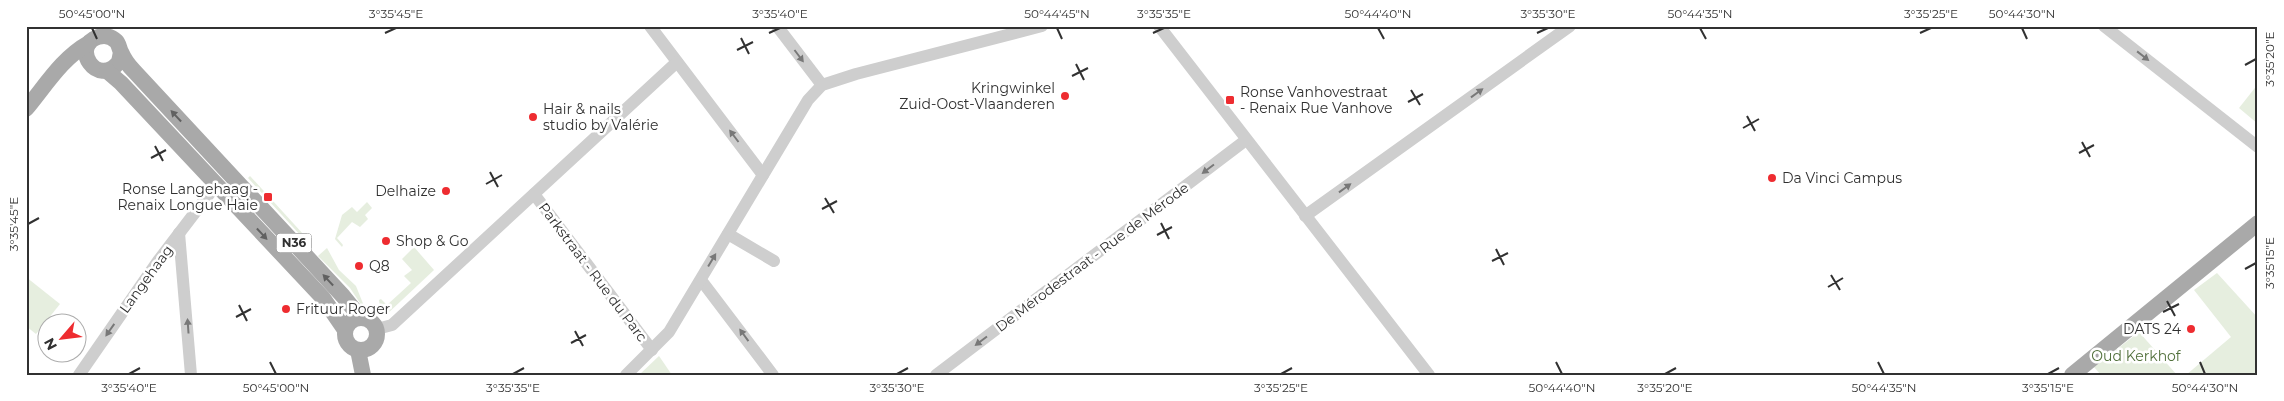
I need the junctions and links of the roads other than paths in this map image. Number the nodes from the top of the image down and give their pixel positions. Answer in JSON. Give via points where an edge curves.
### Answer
{"nodes":[{"id":1,"x":650,"y":26,"type":"edge"},
{"id":2,"x":777,"y":26,"type":"edge"},
{"id":3,"x":1042,"y":26,"type":"edge"},
{"id":4,"x":1159,"y":26,"type":"edge"},
{"id":5,"x":1570,"y":26,"type":"edge"},
{"id":6,"x":2104,"y":26,"type":"edge"},
{"id":7,"x":102,"y":34,"type":"edge"},
{"id":8,"x":121,"y":52,"type":"junction"},
{"id":9,"x":677,"y":62,"type":"junction"},
{"id":10,"x":99,"y":69,"type":"junction"},
{"id":11,"x":57,"y":73,"type":"junction"},
{"id":12,"x":822,"y":85,"type":"junction"},
{"id":13,"x":26,"y":109,"type":"edge"},
{"id":14,"x":1246,"y":140,"type":"junction"},
{"id":15,"x":2258,"y":146,"type":"edge"},
{"id":16,"x":763,"y":175,"type":"junction"},
{"id":17,"x":216,"y":185,"type":"junction"},
{"id":18,"x":534,"y":194,"type":"junction"},
{"id":19,"x":1305,"y":216,"type":"junction"},
{"id":20,"x":2258,"y":223,"type":"edge"},
{"id":21,"x":179,"y":233,"type":"junction"},
{"id":22,"x":728,"y":234,"type":"junction"},
{"id":23,"x":774,"y":261,"type":"dead end"},
{"id":24,"x":701,"y":280,"type":"junction"},
{"id":25,"x":360,"y":317,"type":"junction"},
{"id":26,"x":345,"y":330,"type":"junction"},
{"id":27,"x":377,"y":330,"type":"junction"},
{"id":28,"x":358,"y":350,"type":"junction"},
{"id":29,"x":652,"y":350,"type":"junction"},
{"id":30,"x":79,"y":375,"type":"edge"},
{"id":31,"x":192,"y":375,"type":"edge"},
{"id":32,"x":363,"y":375,"type":"edge"},
{"id":33,"x":626,"y":375,"type":"edge"},
{"id":34,"x":772,"y":375,"type":"edge"},
{"id":35,"x":936,"y":375,"type":"edge"},
{"id":36,"x":1429,"y":375,"type":"edge"},
{"id":37,"x":2072,"y":375,"type":"edge"}],
"edges":[{"from":1,"to":9,"type":"street"},
{"from":2,"to":12,"type":"street","one_way":true},
{"from":3,"to":12,"type":"street"},
{"from":4,"to":14,"type":"street"},
{"from":19,"to":5,"type":"street","one_way":true},
{"from":6,"to":15,"type":"street","one_way":true},
{"from":7,"to":8,"type":"main road","via":[[116,42]]},
{"from":7,"to":10,"type":"main road","via":[[86,54],[87,61]]},
{"from":7,"to":11,"type":"main road","via":[[69,57]]},
{"from":8,"to":10,"type":"main road","via":[[119,62]]},
{"from":25,"to":8,"type":"main road","number":"N36","one_way":true,"via":[[134,71]]},
{"from":16,"to":9,"type":"street","one_way":true},
{"from":9,"to":18,"type":"street"},
{"from":10,"to":11,"type":"main road","via":[[75,67]]},
{"from":10,"to":17,"type":"main road","number":"N36","via":[[122,83]]},
{"from":11,"to":13,"type":"main road"},
{"from":12,"to":16,"type":"street","via":[[808,100]]},
{"from":14,"to":19,"type":"street"},
{"from":14,"to":35,"type":"street","name":"De Mérodestraat - Rue de Mérode","one_way":true},
{"from":16,"to":22,"type":"street"},
{"from":17,"to":21,"type":"street","name":"Langehaag"},
{"from":17,"to":26,"type":"main road","number":"N36","one_way":true,"via":[[322,298]]},
{"from":18,"to":27,"type":"street","via":[[392,325]]},
{"from":18,"to":29,"type":"street","name":"Parkstraat - Rue du Parc"},
{"from":19,"to":36,"type":"street"},
{"from":20,"to":37,"type":"main road"},
{"from":21,"to":30,"type":"street","name":"Langehaag","one_way":true},
{"from":31,"to":21,"type":"street","one_way":true},
{"from":22,"to":23,"type":"street"},
{"from":24,"to":22,"type":"street","one_way":true},
{"from":24,"to":29,"type":"street","via":[[669,332]]},
{"from":34,"to":24,"type":"street","one_way":true},
{"from":25,"to":26,"type":"main road","via":[[348,324]]},
{"from":25,"to":27,"type":"main road","number":"N36","via":[[372,322]]},
{"from":26,"to":28,"type":"main road","number":"N36","via":[[349,345]]},
{"from":27,"to":28,"type":"main road","via":[[373,345]]},
{"from":28,"to":32,"type":"main road","number":"N36"},
{"from":29,"to":33,"type":"street"}]}
